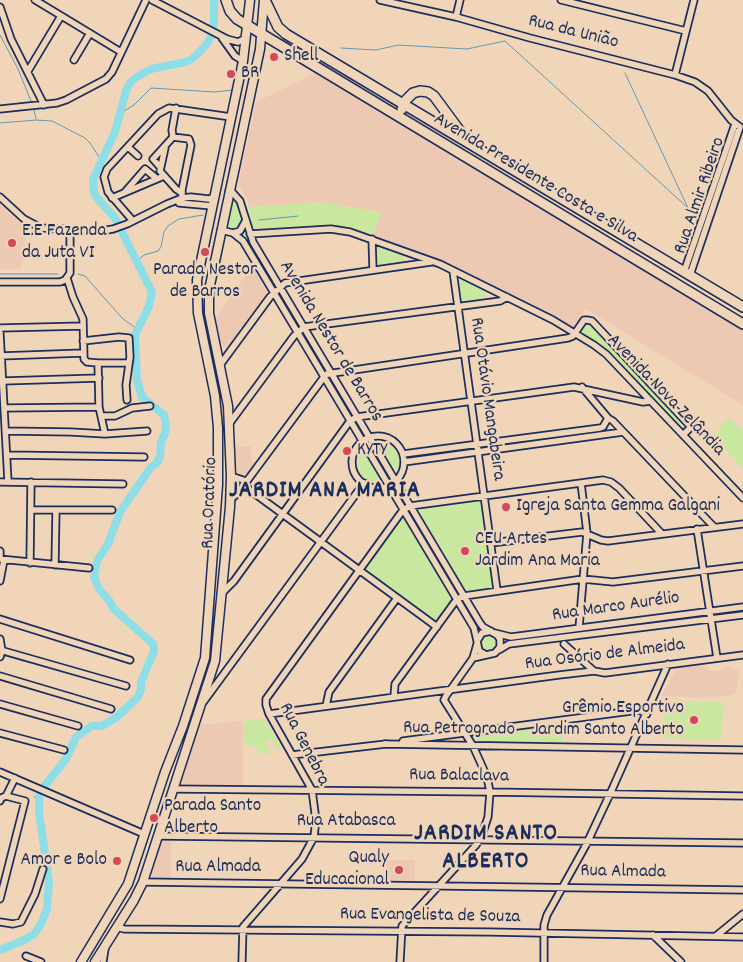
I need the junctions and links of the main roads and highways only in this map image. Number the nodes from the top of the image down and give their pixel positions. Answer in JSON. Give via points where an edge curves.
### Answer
{"nodes":[{"id":1,"x":226,"y":0,"type":"edge"},
{"id":2,"x":250,"y":0,"type":"edge"},
{"id":3,"x":265,"y":0,"type":"edge"},
{"id":4,"x":248,"y":25,"type":"junction"},
{"id":5,"x":262,"y":33,"type":"junction"},
{"id":6,"x":257,"y":60,"type":"junction"},
{"id":7,"x":243,"y":61,"type":"junction"},
{"id":8,"x":404,"y":104,"type":"junction"},
{"id":9,"x":400,"y":117,"type":"junction"},
{"id":10,"x":468,"y":142,"type":"junction"},
{"id":11,"x":230,"y":191,"type":"junction"},
{"id":12,"x":214,"y":196,"type":"junction"},
{"id":13,"x":209,"y":218,"type":"junction"},
{"id":14,"x":221,"y":230,"type":"junction"},
{"id":15,"x":743,"y":307,"type":"edge"},
{"id":16,"x":743,"y":324,"type":"edge"},
{"id":17,"x":174,"y":789,"type":"junction"},
{"id":18,"x":159,"y":792,"type":"junction"},
{"id":19,"x":133,"y":871,"type":"junction"},
{"id":20,"x":143,"y":882,"type":"junction"},
{"id":21,"x":81,"y":962,"type":"edge"},
{"id":22,"x":95,"y":962,"type":"edge"}],
"edges":[{"from":1,"to":4,"type":"highway","name":"Avenida Presidente Costa e Silva","via":[[232,14]]},
{"from":2,"to":4,"type":"main road","name":"Rua Oratório"},
{"from":3,"to":5,"type":"main road","name":"Rua Oratório"},
{"from":3,"to":8,"type":"highway","name":"Avenida Presidente Costa e Silva","via":[[281,29]]},
{"from":4,"to":5,"type":"highway","name":"Avenida Presidente Costa e Silva"},
{"from":4,"to":7,"type":"main road","name":"Rua Oratório"},
{"from":5,"to":6,"type":"main road","name":"Rua Oratório"},
{"from":5,"to":9,"type":"highway","name":"Avenida Presidente Costa e Silva"},
{"from":6,"to":7,"type":"main road","via":[[252,63]]},
{"from":6,"to":11,"type":"main road","name":"Rua Oratório"},
{"from":7,"to":12,"type":"main road","name":"Rua Oratório"},
{"from":8,"to":9,"type":"highway"},
{"from":8,"to":10,"type":"highway","name":"Avenida Presidente Costa e Silva"},
{"from":8,"to":10,"type":"highway","via":[[413,93],[431,94]]},
{"from":9,"to":16,"type":"highway","name":"Avenida Presidente Costa e Silva"},
{"from":10,"to":15,"type":"highway","name":"Avenida Presidente Costa e Silva"},
{"from":11,"to":12,"type":"main road"},
{"from":11,"to":14,"type":"main road","name":"Rua Oratório"},
{"from":12,"to":13,"type":"main road","name":"Rua Oratório"},
{"from":13,"to":14,"type":"main road","via":[[212,226]]},
{"from":13,"to":18,"type":"main road","name":"Rua Oratório","via":[[196,296],[218,412],[219,476],[210,613],[203,666]]},
{"from":14,"to":17,"type":"main road","name":"Rua Oratório","via":[[208,298],[228,406],[231,499],[215,661]]},
{"from":17,"to":18,"type":"main road"},
{"from":17,"to":20,"type":"main road","name":"Rua Oratório"},
{"from":18,"to":19,"type":"main road","name":"Rua Oratório"},
{"from":19,"to":20,"type":"main road"},
{"from":19,"to":21,"type":"main road","name":"Rua Oratório","via":[[120,900]]},
{"from":20,"to":22,"type":"main road","name":"Rua Oratório"}]}
